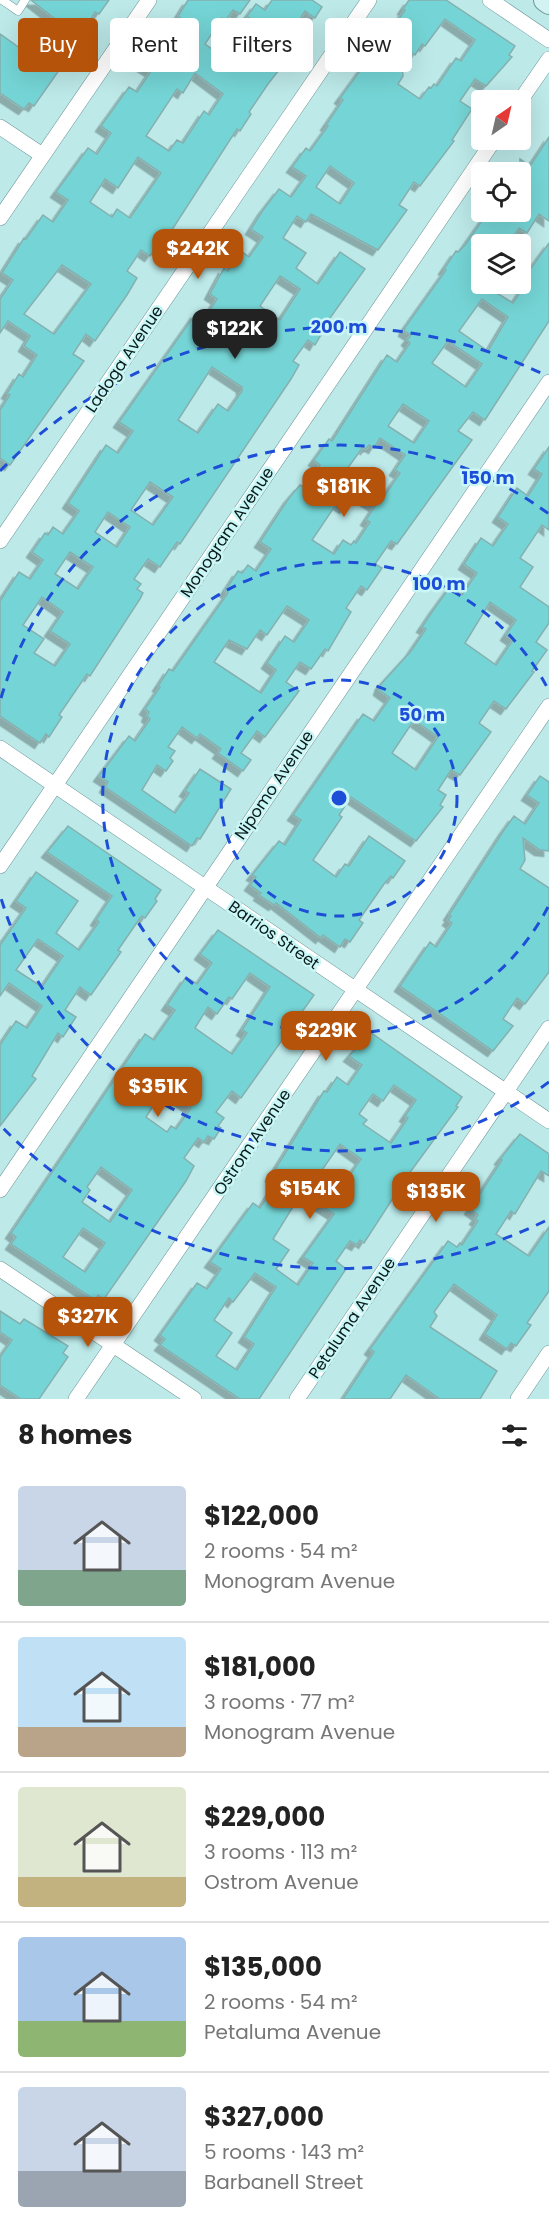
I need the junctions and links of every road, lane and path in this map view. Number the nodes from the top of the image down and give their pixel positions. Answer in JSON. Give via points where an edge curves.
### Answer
{"nodes":[{"id":1,"x":2,"y":0,"type":"edge"},
{"id":2,"x":25,"y":0,"type":"edge"},
{"id":3,"x":149,"y":0,"type":"edge"},
{"id":4,"x":369,"y":0,"type":"edge"},
{"id":5,"x":490,"y":0,"type":"edge"},
{"id":6,"x":545,"y":0,"type":"edge"},
{"id":7,"x":549,"y":3,"type":"edge"},
{"id":8,"x":549,"y":40,"type":"edge"},
{"id":9,"x":549,"y":60,"type":"edge"},
{"id":10,"x":528,"y":90,"type":"edge"},
{"id":11,"x":0,"y":127,"type":"edge"},
{"id":12,"x":487,"y":150,"type":"edge"},
{"id":13,"x":42,"y":155,"type":"junction"},
{"id":14,"x":0,"y":218,"type":"edge"},
{"id":15,"x":549,"y":382,"type":"edge"},
{"id":16,"x":0,"y":541,"type":"edge"},
{"id":17,"x":549,"y":706,"type":"edge"},
{"id":18,"x":0,"y":748,"type":"edge"},
{"id":19,"x":54,"y":785,"type":"junction"},
{"id":20,"x":0,"y":866,"type":"edge"},
{"id":21,"x":204,"y":887,"type":"junction"},
{"id":22,"x":355,"y":991,"type":"junction"},
{"id":23,"x":549,"y":1028,"type":"edge"},
{"id":24,"x":506,"y":1091,"type":"junction"},
{"id":25,"x":549,"y":1121,"type":"edge"},
{"id":26,"x":0,"y":1190,"type":"edge"},
{"id":27,"x":0,"y":1269,"type":"edge"},
{"id":28,"x":113,"y":1345,"type":"junction"},
{"id":29,"x":549,"y":1353,"type":"edge"},
{"id":30,"x":76,"y":1399,"type":"edge"},
{"id":31,"x":194,"y":1399,"type":"edge"},
{"id":32,"x":297,"y":1399,"type":"edge"},
{"id":33,"x":518,"y":1399,"type":"edge"}],
"edges":[{"from":1,"to":2,"type":"lane","via":[[18,11]]},
{"from":3,"to":13,"type":"street"},
{"from":4,"to":16,"type":"street","name":"Ladoga Avenue"},
{"from":5,"to":8,"type":"street"},
{"from":6,"to":7,"type":"main road"},
{"from":9,"to":10,"type":"street"},
{"from":11,"to":13,"type":"street"},
{"from":12,"to":19,"type":"street","name":"Monogram Avenue"},
{"from":13,"to":14,"type":"street"},
{"from":15,"to":21,"type":"street","name":"Nipomo Avenue"},
{"from":17,"to":22,"type":"street","name":"Ostrom Avenue"},
{"from":18,"to":19,"type":"street","name":"Barrios Street"},
{"from":19,"to":20,"type":"street","name":"Monogram Avenue"},
{"from":19,"to":21,"type":"street","name":"Barrios Street"},
{"from":21,"to":22,"type":"street","name":"Barrios Street"},
{"from":21,"to":26,"type":"street","name":"Nipomo Avenue"},
{"from":22,"to":24,"type":"street","name":"Barrios Street"},
{"from":22,"to":28,"type":"street","name":"Ostrom Avenue"},
{"from":23,"to":24,"type":"street","name":"Petaluma Avenue"},
{"from":24,"to":25,"type":"street","name":"Barrios Street"},
{"from":24,"to":32,"type":"street","name":"Petaluma Avenue"},
{"from":27,"to":28,"type":"street"},
{"from":28,"to":30,"type":"street","name":"Ostrom Avenue"},
{"from":28,"to":31,"type":"street"},
{"from":29,"to":33,"type":"street"}]}
